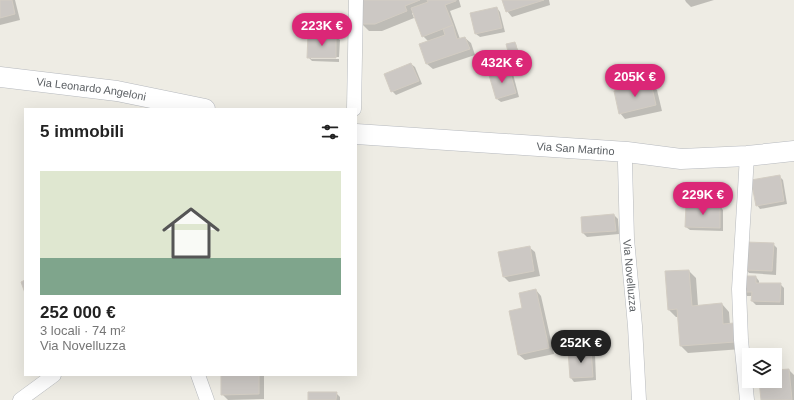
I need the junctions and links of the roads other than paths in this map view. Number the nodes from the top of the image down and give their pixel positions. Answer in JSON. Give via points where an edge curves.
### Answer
{"nodes":[{"id":1,"x":356,"y":0,"type":"edge"},
{"id":2,"x":0,"y":77,"type":"edge"},
{"id":3,"x":200,"y":108,"type":"edge"},
{"id":4,"x":354,"y":108,"type":"edge"},
{"id":5,"x":357,"y":134,"type":"edge"},
{"id":6,"x":794,"y":151,"type":"edge"},
{"id":7,"x":627,"y":152,"type":"junction"},
{"id":8,"x":747,"y":156,"type":"junction"},
{"id":9,"x":53,"y":376,"type":"edge"},
{"id":10,"x":198,"y":376,"type":"edge"},
{"id":11,"x":20,"y":400,"type":"edge"},
{"id":12,"x":208,"y":400,"type":"edge"},
{"id":13,"x":639,"y":400,"type":"edge"},
{"id":14,"x":747,"y":400,"type":"edge"}],
"edges":[{"from":1,"to":4,"type":"street"},
{"from":2,"to":3,"type":"street","name":"Via Leonardo Angeloni","via":[[117,91]]},
{"from":5,"to":7,"type":"street","name":"Via San Martino"},
{"from":6,"to":8,"type":"street","name":"Via San Martino"},
{"from":7,"to":8,"type":"street","name":"Via San Martino","via":[[681,159]]},
{"from":7,"to":13,"type":"street","name":"Via Novelluzza","via":[[627,239]]},
{"from":8,"to":14,"type":"street","via":[[739,289]]},
{"from":9,"to":11,"type":"street"},
{"from":10,"to":12,"type":"street"}]}
